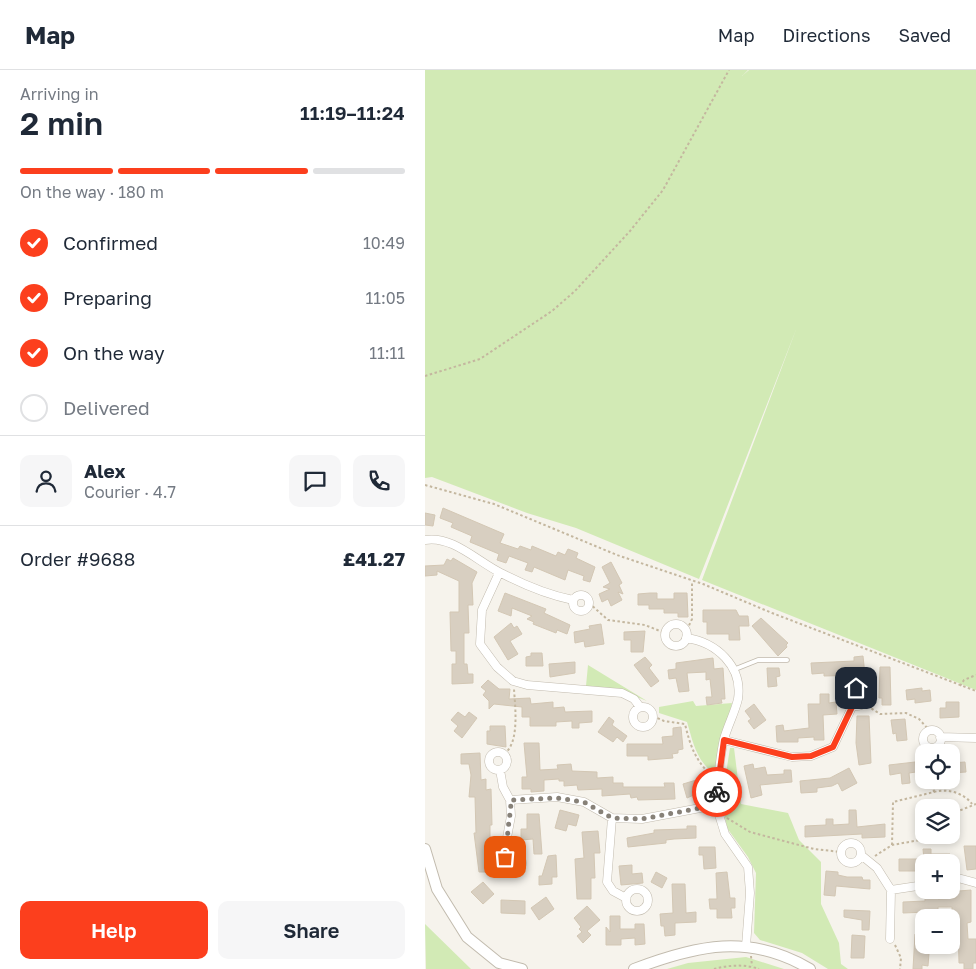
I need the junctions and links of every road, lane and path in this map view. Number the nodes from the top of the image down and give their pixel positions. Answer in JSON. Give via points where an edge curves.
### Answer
{"nodes":[{"id":1,"x":729,"y":70,"type":"edge"},
{"id":2,"x":425,"y":376,"type":"edge"},
{"id":3,"x":425,"y":485,"type":"edge"},
{"id":4,"x":425,"y":540,"type":"edge"},
{"id":5,"x":499,"y":573,"type":"junction"},
{"id":6,"x":692,"y":581,"type":"junction"},
{"id":7,"x":573,"y":600,"type":"junction"},
{"id":8,"x":589,"y":603,"type":"junction"},
{"id":9,"x":665,"y":633,"type":"junction"},
{"id":10,"x":686,"y":636,"type":"junction"},
{"id":11,"x":787,"y":660,"type":"dead end"},
{"id":12,"x":733,"y":670,"type":"junction"},
{"id":13,"x":976,"y":675,"type":"edge"},
{"id":14,"x":513,"y":681,"type":"junction"},
{"id":15,"x":960,"y":686,"type":"junction"},
{"id":16,"x":976,"y":691,"type":"edge"},
{"id":17,"x":863,"y":704,"type":"junction"},
{"id":18,"x":853,"y":705,"type":"junction"},
{"id":19,"x":641,"y":707,"type":"junction"},
{"id":20,"x":653,"y":716,"type":"junction"},
{"id":21,"x":929,"y":730,"type":"junction"},
{"id":22,"x":940,"y":737,"type":"junction"},
{"id":23,"x":976,"y":738,"type":"edge"},
{"id":24,"x":724,"y":740,"type":"junction"},
{"id":25,"x":925,"y":744,"type":"edge"},
{"id":26,"x":938,"y":744,"type":"edge"},
{"id":27,"x":505,"y":754,"type":"junction"},
{"id":28,"x":500,"y":770,"type":"junction"},
{"id":29,"x":718,"y":782,"type":"junction"},
{"id":30,"x":934,"y":789,"type":"edge"},
{"id":31,"x":934,"y":792,"type":"junction"},
{"id":32,"x":511,"y":800,"type":"junction"},
{"id":33,"x":972,"y":804,"type":"junction"},
{"id":34,"x":976,"y":804,"type":"edge"},
{"id":35,"x":716,"y":805,"type":"junction"},
{"id":36,"x":960,"y":810,"type":"edge"},
{"id":37,"x":719,"y":816,"type":"junction"},
{"id":38,"x":612,"y":818,"type":"junction"},
{"id":39,"x":915,"y":841,"type":"edge"},
{"id":40,"x":892,"y":844,"type":"junction"},
{"id":41,"x":425,"y":849,"type":"edge"},
{"id":42,"x":841,"y":852,"type":"junction"},
{"id":43,"x":510,"y":854,"type":"dead end"},
{"id":44,"x":861,"y":855,"type":"junction"},
{"id":45,"x":869,"y":860,"type":"junction"},
{"id":46,"x":960,"y":879,"type":"edge"},
{"id":47,"x":976,"y":883,"type":"edge"},
{"id":48,"x":915,"y":886,"type":"edge"},
{"id":49,"x":891,"y":890,"type":"junction"},
{"id":50,"x":626,"y":898,"type":"dead end"},
{"id":51,"x":890,"y":939,"type":"joint"},
{"id":52,"x":746,"y":946,"type":"junction"},
{"id":53,"x":522,"y":969,"type":"edge"},
{"id":54,"x":634,"y":969,"type":"edge"},
{"id":55,"x":714,"y":969,"type":"edge"},
{"id":56,"x":759,"y":969,"type":"edge"},
{"id":57,"x":810,"y":969,"type":"edge"},
{"id":58,"x":900,"y":969,"type":"edge"}],
"edges":[{"from":1,"to":2,"type":"path","via":[[663,190],[575,291],[480,359]]},
{"from":3,"to":6,"type":"path","via":[[494,504],[617,555]]},
{"from":4,"to":5,"type":"street","via":[[433,538],[451,544]]},
{"from":5,"to":7,"type":"street"},
{"from":5,"to":14,"type":"street","via":[[482,610],[480,644],[497,667]]},
{"from":6,"to":10,"type":"path","via":[[692,620]]},
{"from":6,"to":15,"type":"path"},
{"from":7,"to":8,"type":"street","via":[[583,595]]},
{"from":7,"to":8,"type":"street","via":[[574,608],[581,612]]},
{"from":8,"to":9,"type":"path","via":[[608,620],[645,625]]},
{"from":9,"to":10,"type":"street","via":[[677,625],[683,628]]},
{"from":9,"to":10,"type":"street","via":[[667,642],[673,646],[680,645]]},
{"from":10,"to":12,"type":"street","via":[[714,648],[729,660]]},
{"from":11,"to":12,"type":"lane","via":[[759,660]]},
{"from":12,"to":24,"type":"street","via":[[738,698]]},
{"from":13,"to":15,"type":"path","via":[[963,680]]},
{"from":14,"to":19,"type":"street","via":[[622,693]]},
{"from":14,"to":27,"type":"path","via":[[515,724],[509,751]]},
{"from":15,"to":16,"type":"path"},
{"from":17,"to":18,"type":"street"},
{"from":17,"to":18,"type":"street","via":[[865,692],[856,688],[849,694]]},
{"from":17,"to":21,"type":"path","via":[[880,714],[906,713],[919,719]]},
{"from":18,"to":24,"type":"street","via":[[833,747],[811,756],[792,757]]},
{"from":19,"to":20,"type":"street","via":[[650,710]]},
{"from":19,"to":20,"type":"street","via":[[633,714],[637,725],[646,727]]},
{"from":20,"to":29,"type":"path","via":[[685,724],[696,758]]},
{"from":21,"to":22,"type":"street","via":[[937,732]]},
{"from":21,"to":25,"type":"street","via":[[924,735]]},
{"from":22,"to":23,"type":"street"},
{"from":22,"to":26,"type":"street"},
{"from":24,"to":29,"type":"street"},
{"from":27,"to":28,"type":"street","via":[[507,762]]},
{"from":27,"to":28,"type":"street","via":[[494,752],[489,759],[491,767]]},
{"from":28,"to":32,"type":"street","via":[[503,787]]},
{"from":29,"to":35,"type":"street"},
{"from":30,"to":31,"type":"path"},
{"from":31,"to":33,"type":"path","via":[[945,789]]},
{"from":31,"to":40,"type":"path","via":[[893,802]]},
{"from":32,"to":38,"type":"street","via":[[557,798],[584,802]]},
{"from":32,"to":43,"type":"street","via":[[506,843]]},
{"from":33,"to":34,"type":"path"},
{"from":33,"to":36,"type":"path"},
{"from":35,"to":37,"type":"street"},
{"from":35,"to":38,"type":"street","via":[[642,819]]},
{"from":37,"to":42,"type":"path","via":[[730,818],[749,832],[814,849]]},
{"from":37,"to":52,"type":"street","via":[[725,834],[748,867]]},
{"from":38,"to":50,"type":"street","via":[[607,882],[613,891]]},
{"from":39,"to":40,"type":"path"},
{"from":40,"to":45,"type":"path"},
{"from":41,"to":53,"type":"street","via":[[437,888],[467,937],[499,963]]},
{"from":42,"to":44,"type":"street","via":[[845,861],[851,863]]},
{"from":42,"to":44,"type":"street","via":[[843,846],[852,843],[860,848]]},
{"from":44,"to":45,"type":"street"},
{"from":45,"to":49,"type":"street"},
{"from":46,"to":47,"type":"street"},
{"from":48,"to":49,"type":"street"},
{"from":49,"to":51,"type":"street"},
{"from":51,"to":58,"type":"path","via":[[901,958]]},
{"from":52,"to":54,"type":"street","via":[[697,949]]},
{"from":52,"to":57,"type":"street","via":[[791,958]]},
{"from":55,"to":56,"type":"path","via":[[724,966]]}]}
